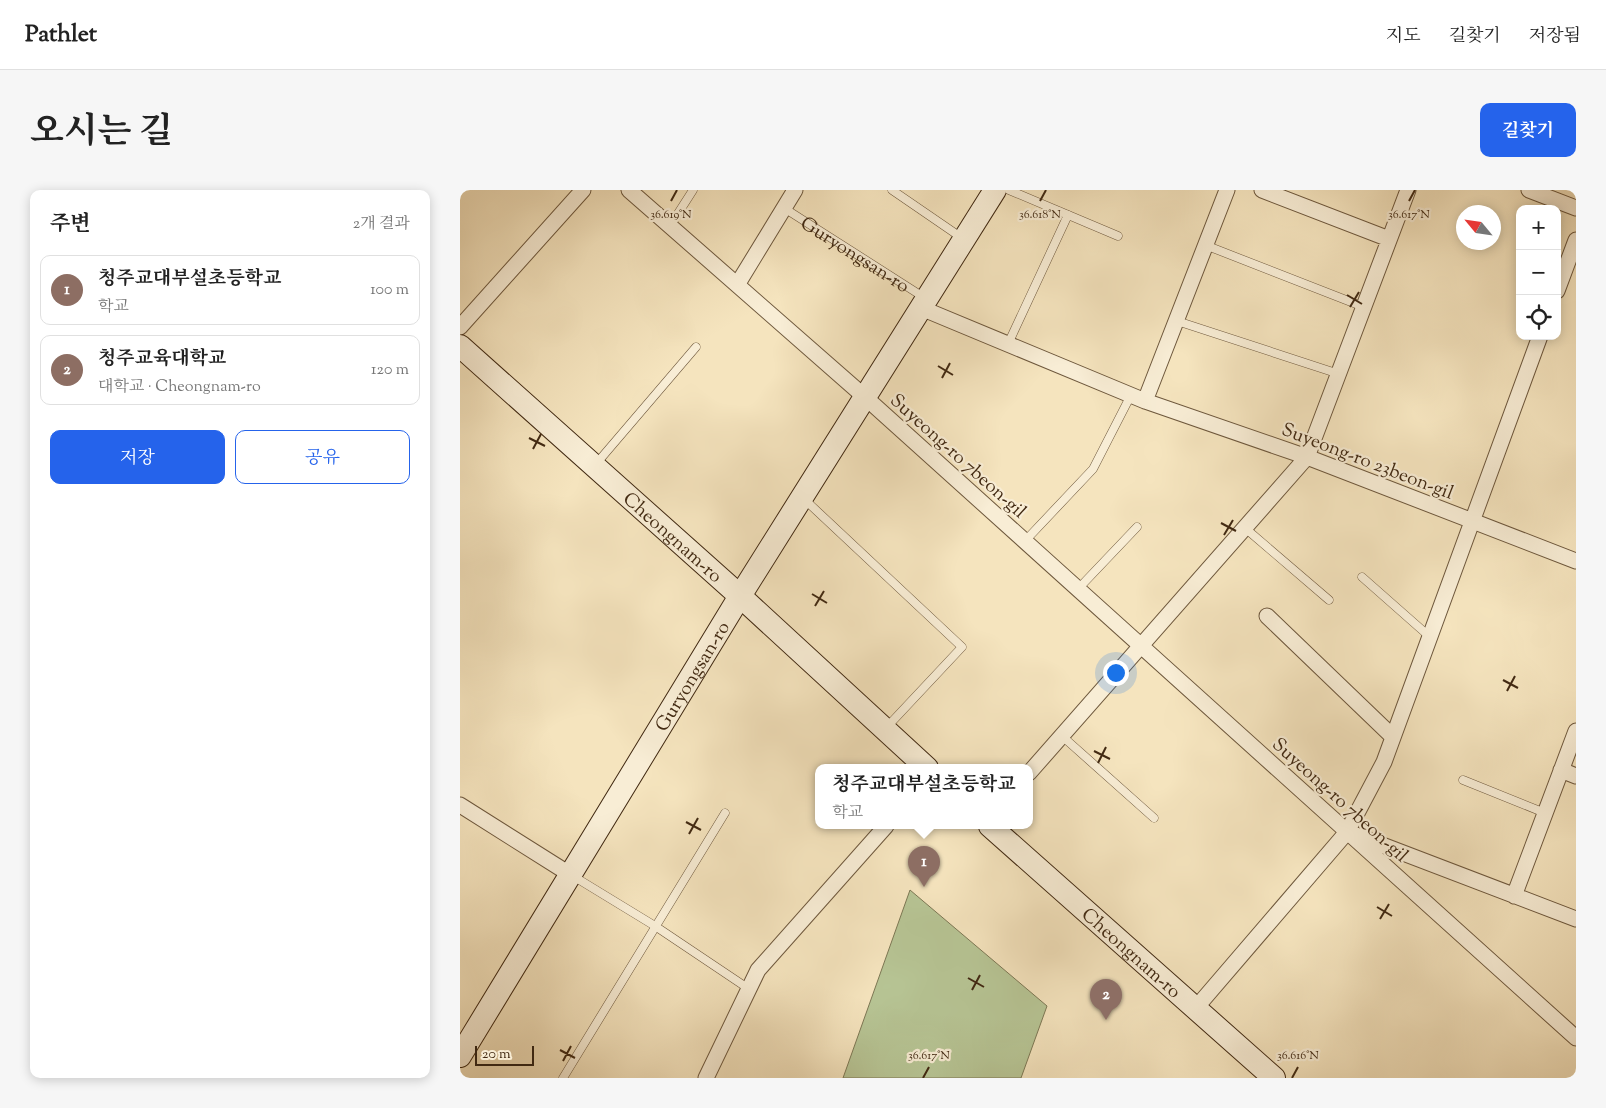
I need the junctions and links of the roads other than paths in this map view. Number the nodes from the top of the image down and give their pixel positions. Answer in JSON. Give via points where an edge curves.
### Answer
{"nodes":[{"id":1,"x":583,"y":190,"type":"edge"},
{"id":2,"x":629,"y":190,"type":"edge"},
{"id":3,"x":693,"y":190,"type":"edge"},
{"id":4,"x":795,"y":190,"type":"edge"},
{"id":5,"x":892,"y":190,"type":"edge"},
{"id":6,"x":995,"y":190,"type":"edge"},
{"id":7,"x":1009,"y":190,"type":"edge"},
{"id":8,"x":1227,"y":190,"type":"edge"},
{"id":9,"x":1262,"y":190,"type":"edge"},
{"id":10,"x":1408,"y":190,"type":"edge"},
{"id":11,"x":1529,"y":190,"type":"edge"},
{"id":12,"x":784,"y":208,"type":"junction"},
{"id":13,"x":1576,"y":208,"type":"edge"},
{"id":14,"x":1068,"y":215,"type":"junction"},
{"id":15,"x":670,"y":226,"type":"junction"},
{"id":16,"x":1118,"y":236,"type":"dead end"},
{"id":17,"x":964,"y":239,"type":"junction"},
{"id":18,"x":1389,"y":239,"type":"junction"},
{"id":19,"x":1576,"y":240,"type":"edge"},
{"id":20,"x":1205,"y":246,"type":"junction"},
{"id":21,"x":1561,"y":280,"type":"edge"},
{"id":22,"x":737,"y":285,"type":"junction"},
{"id":23,"x":924,"y":304,"type":"junction"},
{"id":24,"x":1364,"y":307,"type":"junction"},
{"id":25,"x":1177,"y":321,"type":"junction"},
{"id":26,"x":460,"y":327,"type":"edge"},
{"id":27,"x":1539,"y":340,"type":"edge"},
{"id":28,"x":1008,"y":344,"type":"junction"},
{"id":29,"x":460,"y":346,"type":"edge"},
{"id":30,"x":696,"y":347,"type":"dead end"},
{"id":31,"x":1339,"y":374,"type":"junction"},
{"id":32,"x":866,"y":398,"type":"junction"},
{"id":33,"x":1138,"y":398,"type":"junction"},
{"id":34,"x":1307,"y":457,"type":"junction"},
{"id":35,"x":595,"y":466,"type":"junction"},
{"id":36,"x":802,"y":497,"type":"junction"},
{"id":37,"x":1472,"y":521,"type":"junction"},
{"id":38,"x":1137,"y":527,"type":"dead end"},
{"id":39,"x":1245,"y":528,"type":"junction"},
{"id":40,"x":1025,"y":541,"type":"junction"},
{"id":41,"x":1576,"y":561,"type":"edge"},
{"id":42,"x":1362,"y":577,"type":"dead end"},
{"id":43,"x":1078,"y":589,"type":"junction"},
{"id":44,"x":740,"y":596,"type":"junction"},
{"id":45,"x":1329,"y":600,"type":"dead end"},
{"id":46,"x":1267,"y":616,"type":"dead end"},
{"id":47,"x":1430,"y":637,"type":"junction"},
{"id":48,"x":1141,"y":646,"type":"junction"},
{"id":49,"x":885,"y":729,"type":"junction"},
{"id":50,"x":1576,"y":731,"type":"edge"},
{"id":51,"x":1062,"y":736,"type":"junction"},
{"id":52,"x":1393,"y":737,"type":"junction"},
{"id":53,"x":923,"y":764,"type":"edge"},
{"id":54,"x":1033,"y":769,"type":"edge"},
{"id":55,"x":1561,"y":770,"type":"junction"},
{"id":56,"x":1576,"y":776,"type":"edge"},
{"id":57,"x":1463,"y":780,"type":"dead end"},
{"id":58,"x":460,"y":806,"type":"edge"},
{"id":59,"x":1546,"y":812,"type":"junction"},
{"id":60,"x":725,"y":813,"type":"dead end"},
{"id":61,"x":1154,"y":818,"type":"dead end"},
{"id":62,"x":883,"y":829,"type":"edge"},
{"id":63,"x":993,"y":829,"type":"edge"},
{"id":64,"x":1347,"y":832,"type":"junction"},
{"id":65,"x":571,"y":875,"type":"junction"},
{"id":66,"x":1514,"y":896,"type":"junction"},
{"id":67,"x":1576,"y":919,"type":"edge"},
{"id":68,"x":655,"y":926,"type":"junction"},
{"id":69,"x":750,"y":989,"type":"junction"},
{"id":70,"x":1195,"y":1009,"type":"junction"},
{"id":71,"x":1576,"y":1038,"type":"edge"},
{"id":72,"x":460,"y":1056,"type":"edge"},
{"id":73,"x":563,"y":1078,"type":"edge"},
{"id":74,"x":706,"y":1078,"type":"edge"},
{"id":75,"x":1274,"y":1078,"type":"edge"}],
"edges":[{"from":1,"to":26,"type":"street"},
{"from":2,"to":15,"type":"street","name":"Suyeong-ro 7beon-gil"},
{"from":3,"to":15,"type":"lane"},
{"from":4,"to":12,"type":"street"},
{"from":5,"to":17,"type":"lane"},
{"from":6,"to":17,"type":"main road","name":"Guryongsan-ro"},
{"from":7,"to":14,"type":"lane"},
{"from":8,"to":20,"type":"street"},
{"from":9,"to":18,"type":"street"},
{"from":10,"to":18,"type":"street"},
{"from":11,"to":13,"type":"street"},
{"from":12,"to":22,"type":"street"},
{"from":12,"to":23,"type":"lane","name":"Guryongsan-ro"},
{"from":14,"to":16,"type":"lane"},
{"from":14,"to":28,"type":"lane"},
{"from":15,"to":22,"type":"street","name":"Suyeong-ro 7beon-gil"},
{"from":17,"to":23,"type":"main road","name":"Guryongsan-ro"},
{"from":18,"to":24,"type":"street"},
{"from":19,"to":21,"type":"street"},
{"from":20,"to":24,"type":"lane"},
{"from":20,"to":25,"type":"street"},
{"from":22,"to":32,"type":"street","name":"Suyeong-ro 7beon-gil"},
{"from":23,"to":28,"type":"street","name":"Suyeong-ro 23beon-gil"},
{"from":23,"to":32,"type":"main road","name":"Guryongsan-ro"},
{"from":24,"to":31,"type":"street"},
{"from":25,"to":31,"type":"lane"},
{"from":25,"to":33,"type":"street"},
{"from":27,"to":37,"type":"street"},
{"from":28,"to":33,"type":"street","name":"Suyeong-ro 23beon-gil"},
{"from":29,"to":35,"type":"main road","name":"Cheongnam-ro"},
{"from":30,"to":35,"type":"lane"},
{"from":31,"to":34,"type":"street"},
{"from":32,"to":36,"type":"main road","name":"Guryongsan-ro"},
{"from":32,"to":40,"type":"street","name":"Suyeong-ro 7beon-gil"},
{"from":33,"to":34,"type":"street","name":"Suyeong-ro 23beon-gil"},
{"from":33,"to":40,"type":"lane","name":"Suyeong-ro 7beon-gil","via":[[1093,469]]},
{"from":34,"to":37,"type":"street","name":"Suyeong-ro 23beon-gil"},
{"from":34,"to":39,"type":"street"},
{"from":35,"to":44,"type":"main road","name":"Cheongnam-ro"},
{"from":36,"to":44,"type":"main road","name":"Guryongsan-ro"},
{"from":36,"to":49,"type":"lane","via":[[962,647]]},
{"from":37,"to":41,"type":"street","name":"Suyeong-ro 23beon-gil"},
{"from":37,"to":47,"type":"street"},
{"from":38,"to":43,"type":"lane"},
{"from":39,"to":45,"type":"lane"},
{"from":39,"to":48,"type":"street"},
{"from":40,"to":43,"type":"street","name":"Suyeong-ro 7beon-gil"},
{"from":42,"to":47,"type":"lane"},
{"from":43,"to":48,"type":"street","name":"Suyeong-ro 7beon-gil"},
{"from":44,"to":49,"type":"main road","name":"Cheongnam-ro"},
{"from":44,"to":65,"type":"main road","name":"Guryongsan-ro"},
{"from":46,"to":52,"type":"street"},
{"from":47,"to":52,"type":"street"},
{"from":48,"to":51,"type":"street"},
{"from":48,"to":64,"type":"street","name":"Suyeong-ro 7beon-gil"},
{"from":49,"to":53,"type":"main road","name":"Cheongnam-ro"},
{"from":50,"to":55,"type":"street"},
{"from":51,"to":54,"type":"street"},
{"from":51,"to":61,"type":"lane"},
{"from":52,"to":64,"type":"street","via":[[1384,762]]},
{"from":55,"to":56,"type":"street"},
{"from":55,"to":59,"type":"street"},
{"from":57,"to":59,"type":"lane"},
{"from":58,"to":65,"type":"street"},
{"from":59,"to":66,"type":"street"},
{"from":60,"to":68,"type":"lane"},
{"from":62,"to":69,"type":"street","via":[[758,970]]},
{"from":63,"to":70,"type":"main road","name":"Cheongnam-ro"},
{"from":64,"to":66,"type":"street"},
{"from":64,"to":70,"type":"street"},
{"from":64,"to":71,"type":"street","name":"Suyeong-ro 7beon-gil"},
{"from":65,"to":68,"type":"lane"},
{"from":65,"to":72,"type":"main road","name":"Guryongsan-ro"},
{"from":66,"to":67,"type":"street"},
{"from":68,"to":69,"type":"lane"},
{"from":68,"to":73,"type":"lane"},
{"from":69,"to":74,"type":"street"},
{"from":70,"to":75,"type":"main road","name":"Cheongnam-ro"}]}
